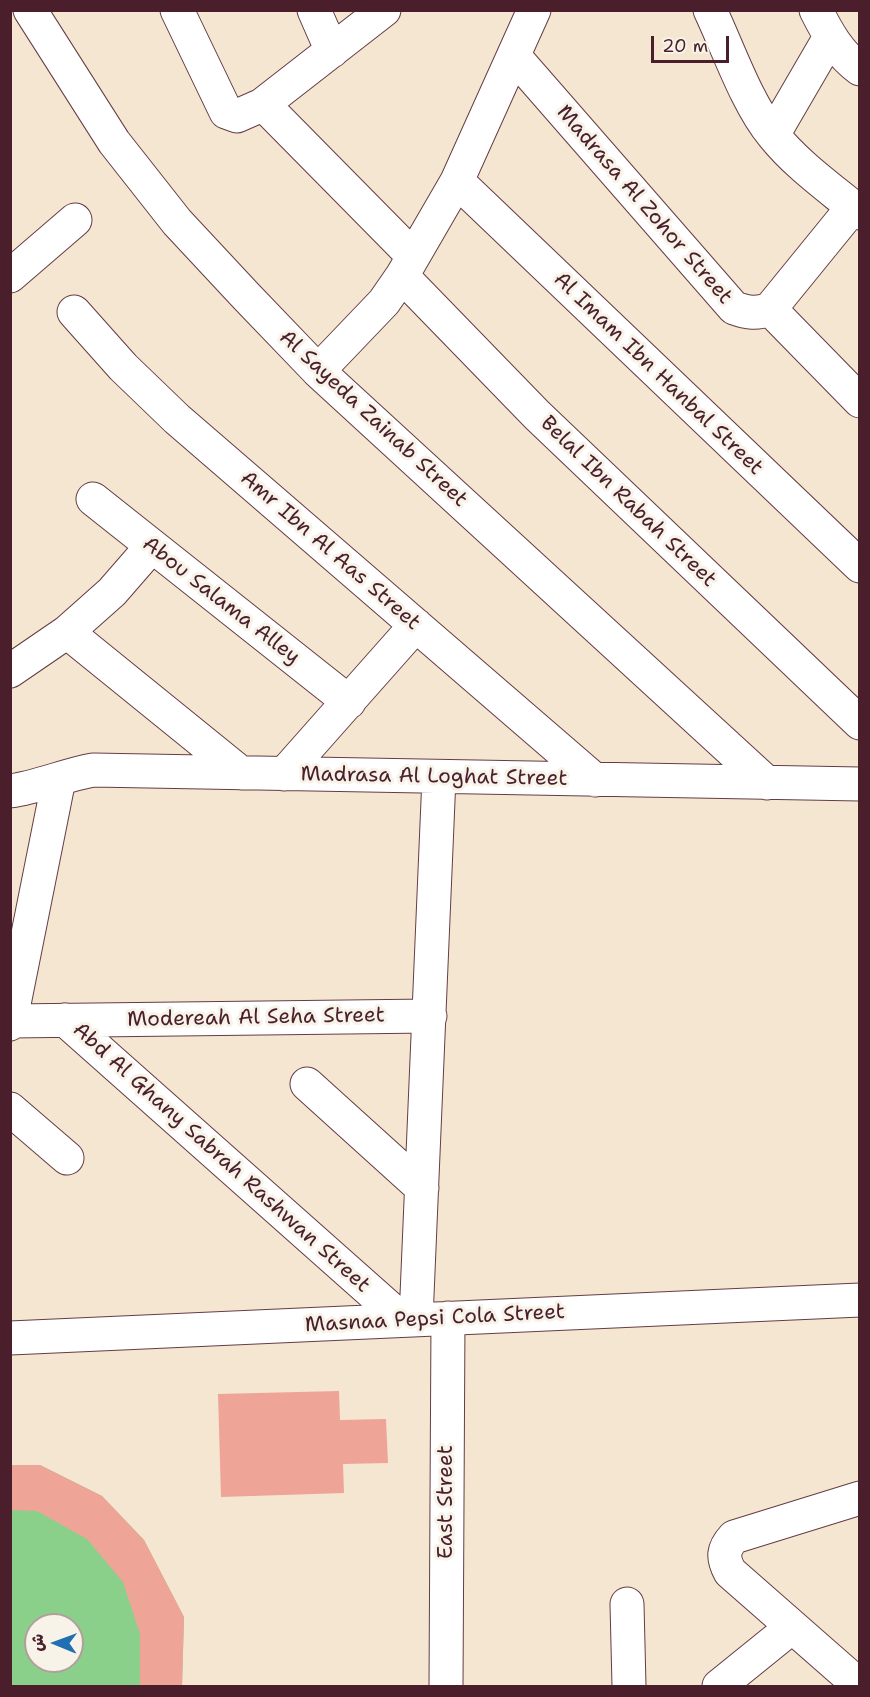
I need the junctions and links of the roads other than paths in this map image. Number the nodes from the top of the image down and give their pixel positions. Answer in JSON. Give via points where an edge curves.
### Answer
{"nodes":[{"id":1,"x":30,"y":10,"type":"edge"},
{"id":2,"x":177,"y":10,"type":"edge"},
{"id":3,"x":314,"y":10,"type":"edge"},
{"id":4,"x":384,"y":10,"type":"edge"},
{"id":5,"x":534,"y":10,"type":"edge"},
{"id":6,"x":710,"y":10,"type":"edge"},
{"id":7,"x":823,"y":24,"type":"edge"},
{"id":8,"x":332,"y":51,"type":"junction"},
{"id":9,"x":514,"y":56,"type":"junction"},
{"id":10,"x":860,"y":69,"type":"edge"},
{"id":11,"x":262,"y":105,"type":"junction"},
{"id":12,"x":773,"y":135,"type":"junction"},
{"id":13,"x":457,"y":181,"type":"junction"},
{"id":14,"x":856,"y":210,"type":"edge"},
{"id":15,"x":75,"y":220,"type":"dead end"},
{"id":16,"x":408,"y":266,"type":"junction"},
{"id":17,"x":10,"y":276,"type":"edge"},
{"id":18,"x":771,"y":309,"type":"junction"},
{"id":19,"x":74,"y":312,"type":"dead end"},
{"id":20,"x":318,"y":371,"type":"junction"},
{"id":21,"x":860,"y":401,"type":"edge"},
{"id":22,"x":93,"y":499,"type":"dead end"},
{"id":23,"x":152,"y":546,"type":"junction"},
{"id":24,"x":860,"y":566,"type":"edge"},
{"id":25,"x":416,"y":625,"type":"junction"},
{"id":26,"x":67,"y":632,"type":"junction"},
{"id":27,"x":10,"y":670,"type":"edge"},
{"id":28,"x":349,"y":702,"type":"junction"},
{"id":29,"x":860,"y":723,"type":"edge"},
{"id":30,"x":241,"y":773,"type":"junction"},
{"id":31,"x":284,"y":774,"type":"junction"},
{"id":32,"x":439,"y":777,"type":"junction"},
{"id":33,"x":59,"y":780,"type":"junction"},
{"id":34,"x":595,"y":780,"type":"junction"},
{"id":35,"x":767,"y":783,"type":"junction"},
{"id":36,"x":860,"y":784,"type":"edge"},
{"id":37,"x":10,"y":791,"type":"edge"},
{"id":38,"x":430,"y":1016,"type":"junction"},
{"id":39,"x":65,"y":1020,"type":"junction"},
{"id":40,"x":11,"y":1023,"type":"edge"},
{"id":41,"x":307,"y":1084,"type":"dead end"},
{"id":42,"x":10,"y":1109,"type":"edge"},
{"id":43,"x":67,"y":1158,"type":"dead end"},
{"id":44,"x":422,"y":1188,"type":"junction"},
{"id":45,"x":860,"y":1300,"type":"edge"},
{"id":46,"x":422,"y":1319,"type":"junction"},
{"id":47,"x":10,"y":1338,"type":"edge"},
{"id":48,"x":860,"y":1498,"type":"edge"},
{"id":49,"x":627,"y":1604,"type":"dead end"},
{"id":50,"x":792,"y":1627,"type":"junction"},
{"id":51,"x":629,"y":1674,"type":"edge"},
{"id":52,"x":856,"y":1676,"type":"edge"},
{"id":53,"x":446,"y":1686,"type":"edge"},
{"id":54,"x":652,"y":1686,"type":"edge"},
{"id":55,"x":719,"y":1686,"type":"edge"}],
"edges":[{"from":1,"to":20,"type":"street","name":"Al Sayeda Zainab Street","via":[[114,142],[177,222]]},
{"from":2,"to":11,"type":"street","via":[[226,112],[237,116]]},
{"from":3,"to":8,"type":"street"},
{"from":4,"to":8,"type":"street"},
{"from":5,"to":9,"type":"street"},
{"from":6,"to":12,"type":"street","via":[[757,112]]},
{"from":7,"to":10,"type":"street"},
{"from":7,"to":12,"type":"street"},
{"from":8,"to":11,"type":"street"},
{"from":9,"to":13,"type":"street"},
{"from":9,"to":18,"type":"street","name":"Madrasa Al Zohor Street","via":[[734,308],[759,314]]},
{"from":11,"to":16,"type":"street","name":"Belal Ibn Rabah Street"},
{"from":12,"to":14,"type":"street"},
{"from":13,"to":16,"type":"street"},
{"from":13,"to":24,"type":"street","name":"Al Imam Ibn Hanbal Street"},
{"from":14,"to":18,"type":"street"},
{"from":15,"to":17,"type":"street"},
{"from":16,"to":20,"type":"street","via":[[384,302]]},
{"from":16,"to":29,"type":"street","name":"Belal Ibn Rabah Street","via":[[537,415]]},
{"from":18,"to":21,"type":"street"},
{"from":19,"to":25,"type":"street","name":"Amr Ibn Al Aas Street","via":[[177,419]]},
{"from":20,"to":35,"type":"street","name":"Al Sayeda Zainab Street"},
{"from":22,"to":23,"type":"street","name":"Abou Salama Alley"},
{"from":23,"to":26,"type":"street","via":[[112,591]]},
{"from":23,"to":28,"type":"street","name":"Abou Salama Alley"},
{"from":25,"to":28,"type":"street"},
{"from":25,"to":34,"type":"street","name":"Amr Ibn Al Aas Street"},
{"from":26,"to":27,"type":"street"},
{"from":26,"to":30,"type":"street"},
{"from":28,"to":31,"type":"street"},
{"from":30,"to":31,"type":"street","name":"Madrasa Al Loghat Street"},
{"from":30,"to":33,"type":"street","name":"Madrasa Al Loghat Street","via":[[93,770]]},
{"from":31,"to":32,"type":"street","name":"Madrasa Al Loghat Street"},
{"from":32,"to":34,"type":"street","name":"Madrasa Al Loghat Street"},
{"from":32,"to":38,"type":"street","name":"East Street"},
{"from":33,"to":37,"type":"street","name":"Madrasa Al Loghat Street"},
{"from":33,"to":40,"type":"street"},
{"from":34,"to":35,"type":"street","name":"Madrasa Al Loghat Street"},
{"from":35,"to":36,"type":"street","name":"Madrasa Al Loghat Street"},
{"from":38,"to":39,"type":"street","name":"Modereah Al Seha Street"},
{"from":38,"to":44,"type":"street","name":"East Street"},
{"from":39,"to":40,"type":"street","name":"Modereah Al Seha Street"},
{"from":39,"to":46,"type":"street","name":"Abd Al Ghany Sabrah Rashwan Street"},
{"from":41,"to":44,"type":"street"},
{"from":42,"to":43,"type":"street"},
{"from":44,"to":46,"type":"street","name":"East Street"},
{"from":45,"to":46,"type":"street","name":"Masnaa Pepsi Cola Street"},
{"from":46,"to":47,"type":"street","name":"Masnaa Pepsi Cola Street"},
{"from":46,"to":53,"type":"street","name":"East Street"},
{"from":48,"to":50,"type":"street","via":[[734,1537],[725,1546],[723,1560],[730,1572]]},
{"from":49,"to":51,"type":"street"},
{"from":50,"to":52,"type":"street"},
{"from":50,"to":55,"type":"street"},
{"from":51,"to":54,"type":"street"}]}
